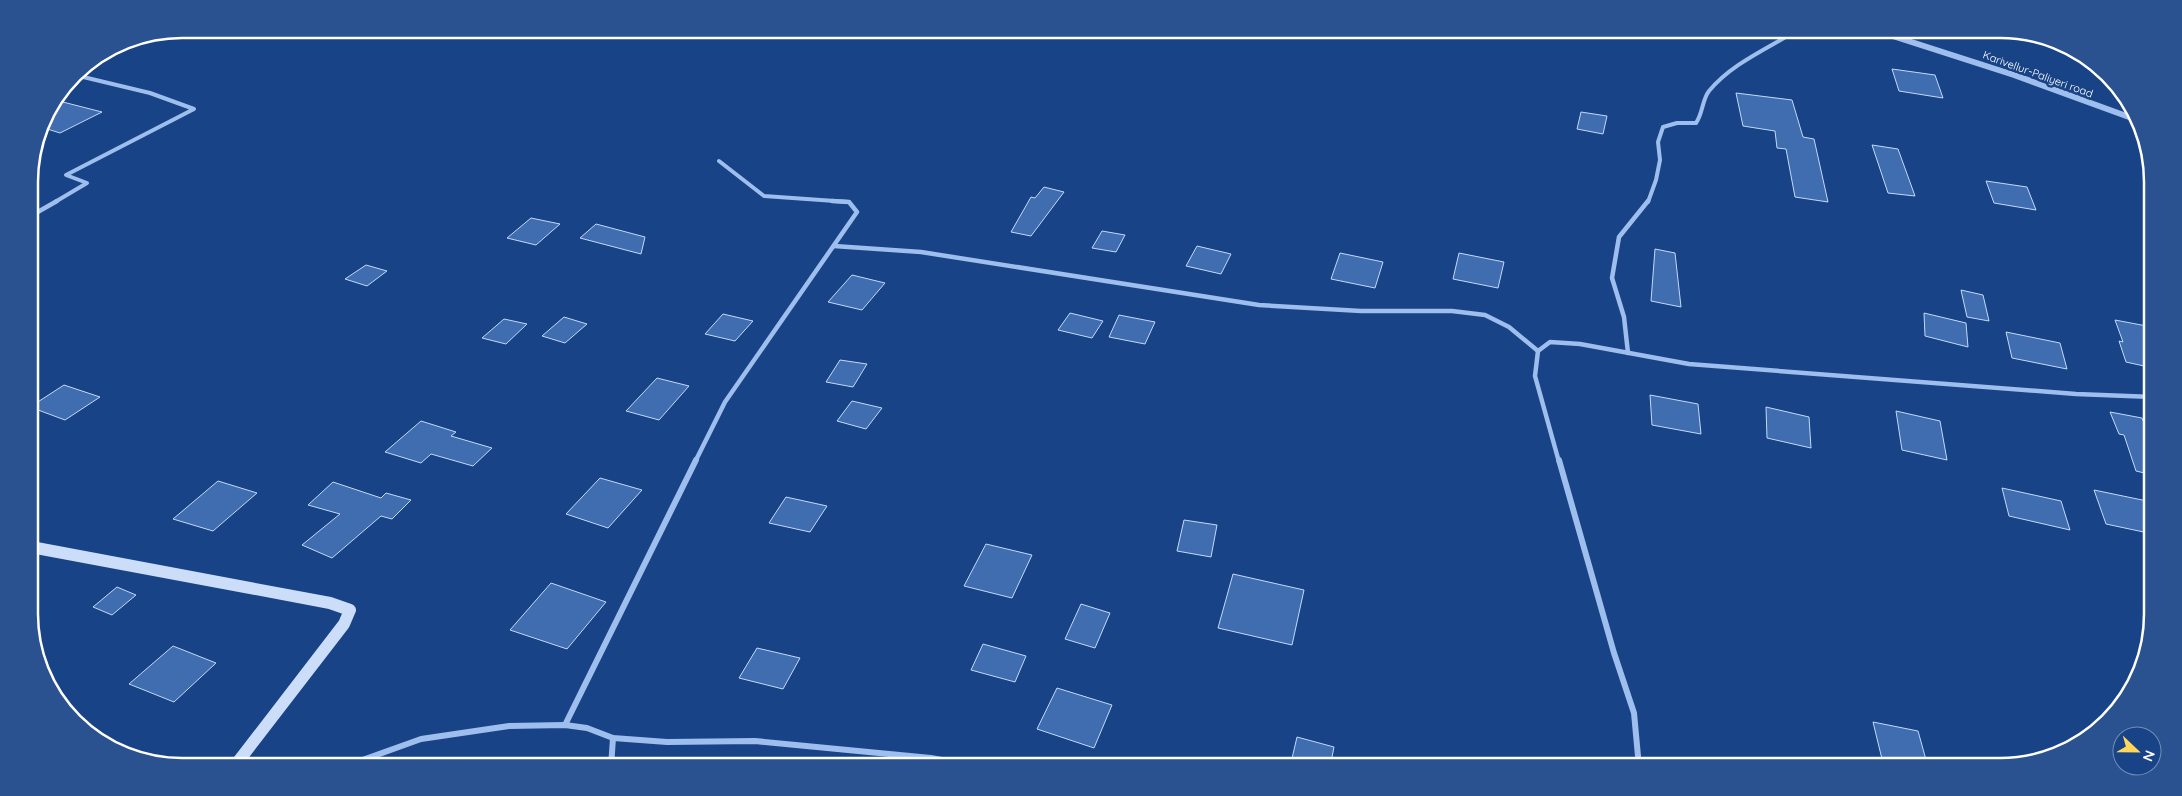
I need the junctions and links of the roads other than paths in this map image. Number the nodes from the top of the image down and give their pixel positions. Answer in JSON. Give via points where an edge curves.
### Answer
{"nodes":[{"id":1,"x":1784,"y":38,"type":"edge"},
{"id":2,"x":1899,"y":38,"type":"edge"},
{"id":3,"x":83,"y":77,"type":"edge"},
{"id":4,"x":2129,"y":117,"type":"edge"},
{"id":5,"x":719,"y":161,"type":"dead end"},
{"id":6,"x":38,"y":212,"type":"edge"},
{"id":7,"x":834,"y":246,"type":"junction"},
{"id":8,"x":1538,"y":351,"type":"junction"},
{"id":9,"x":1628,"y":353,"type":"junction"},
{"id":10,"x":2144,"y":397,"type":"edge"},
{"id":11,"x":38,"y":548,"type":"edge"},
{"id":12,"x":565,"y":725,"type":"junction"},
{"id":13,"x":613,"y":738,"type":"junction"},
{"id":14,"x":241,"y":758,"type":"edge"},
{"id":15,"x":367,"y":758,"type":"edge"},
{"id":16,"x":612,"y":758,"type":"edge"},
{"id":17,"x":931,"y":758,"type":"edge"},
{"id":18,"x":1639,"y":758,"type":"edge"}],
"edges":[{"from":1,"to":9,"type":"street","via":[[1723,76],[1707,94],[1702,116],[1696,123],[1663,127],[1658,142],[1660,160],[1656,180],[1647,204],[1619,237],[1612,278],[1624,316]]},
{"from":2,"to":4,"type":"street","name":"Karivellur-Paliyeri road"},
{"from":3,"to":6,"type":"street","via":[[150,92],[194,109],[66,175],[87,183]]},
{"from":5,"to":7,"type":"street","via":[[764,196],[849,202],[857,212]]},
{"from":7,"to":8,"type":"street","via":[[921,252],[1259,304],[1485,315],[1509,327]]},
{"from":7,"to":12,"type":"street","via":[[725,402]]},
{"from":8,"to":9,"type":"street","via":[[1550,342]]},
{"from":8,"to":18,"type":"street","via":[[1535,376],[1634,713]]},
{"from":9,"to":10,"type":"street","via":[[1690,364],[2066,394]]},
{"from":11,"to":14,"type":"main road","via":[[330,603],[350,610],[344,624]]},
{"from":12,"to":13,"type":"street","via":[[588,728]]},
{"from":12,"to":15,"type":"street","via":[[509,726],[421,739]]},
{"from":13,"to":16,"type":"street"},
{"from":13,"to":17,"type":"street","via":[[667,742],[755,741]]}]}
